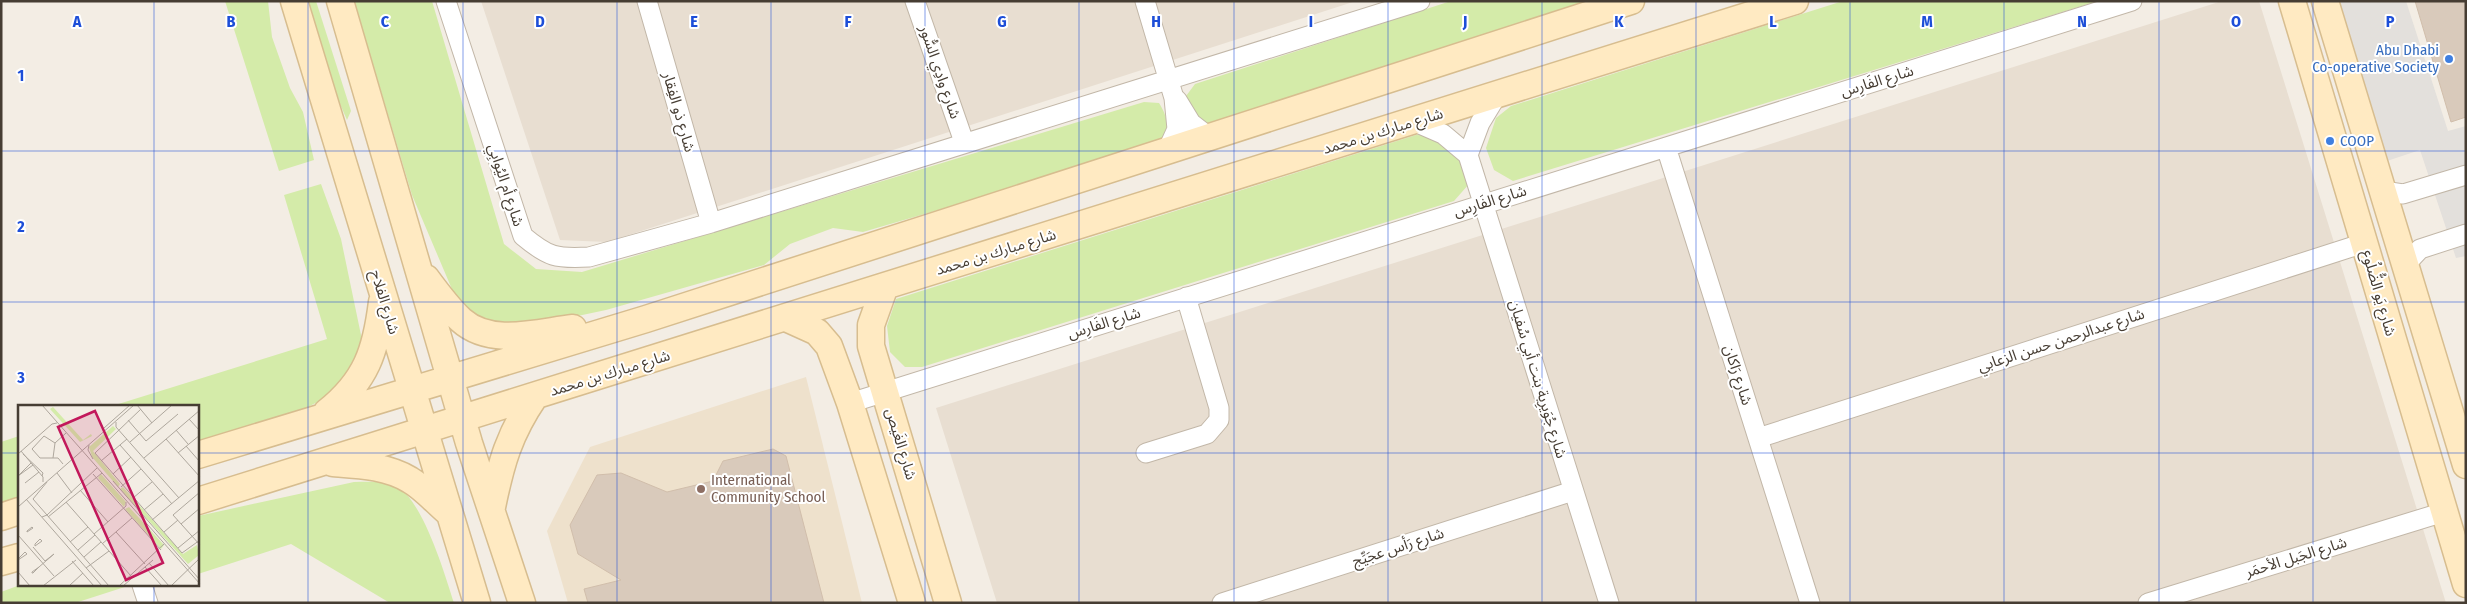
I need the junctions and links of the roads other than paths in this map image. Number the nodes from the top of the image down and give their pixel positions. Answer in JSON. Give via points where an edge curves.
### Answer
{"nodes":[{"id":1,"x":294,"y":1,"type":"edge"},
{"id":2,"x":340,"y":1,"type":"edge"},
{"id":3,"x":647,"y":1,"type":"edge"},
{"id":4,"x":915,"y":1,"type":"edge"},
{"id":5,"x":1145,"y":1,"type":"edge"},
{"id":6,"x":1631,"y":1,"type":"edge"},
{"id":7,"x":1795,"y":1,"type":"edge"},
{"id":8,"x":2132,"y":1,"type":"edge"},
{"id":9,"x":2292,"y":1,"type":"edge"},
{"id":10,"x":2325,"y":1,"type":"edge"},
{"id":11,"x":450,"y":2,"type":"edge"},
{"id":12,"x":1412,"y":3,"type":"edge"},
{"id":13,"x":1169,"y":78,"type":"junction"},
{"id":14,"x":1497,"y":95,"type":"junction"},
{"id":15,"x":1174,"y":98,"type":"junction"},
{"id":16,"x":1413,"y":121,"type":"junction"},
{"id":17,"x":1209,"y":137,"type":"junction"},
{"id":18,"x":964,"y":142,"type":"junction"},
{"id":19,"x":1666,"y":147,"type":"junction"},
{"id":20,"x":1167,"y":151,"type":"junction"},
{"id":21,"x":1468,"y":155,"type":"junction"},
{"id":22,"x":2466,"y":175,"type":"edge"},
{"id":23,"x":2383,"y":191,"type":"junction"},
{"id":24,"x":1483,"y":203,"type":"junction"},
{"id":25,"x":712,"y":223,"type":"junction"},
{"id":26,"x":2466,"y":234,"type":"edge"},
{"id":27,"x":2364,"y":243,"type":"junction"},
{"id":28,"x":2405,"y":265,"type":"junction"},
{"id":29,"x":418,"y":268,"type":"junction"},
{"id":30,"x":885,"y":286,"type":"junction"},
{"id":31,"x":383,"y":296,"type":"junction"},
{"id":32,"x":1186,"y":298,"type":"junction"},
{"id":33,"x":786,"y":318,"type":"junction"},
{"id":34,"x":646,"y":319,"type":"junction"},
{"id":35,"x":450,"y":379,"type":"junction"},
{"id":36,"x":412,"y":390,"type":"junction"},
{"id":37,"x":885,"y":392,"type":"junction"},
{"id":38,"x":535,"y":396,"type":"junction"},
{"id":39,"x":850,"y":403,"type":"junction"},
{"id":40,"x":322,"y":416,"type":"junction"},
{"id":41,"x":461,"y":418,"type":"junction"},
{"id":42,"x":424,"y":430,"type":"junction"},
{"id":43,"x":1758,"y":438,"type":"junction"},
{"id":44,"x":1146,"y":453,"type":"dead end"},
{"id":45,"x":199,"y":455,"type":"edge"},
{"id":46,"x":323,"y":462,"type":"junction"},
{"id":47,"x":2466,"y":465,"type":"edge"},
{"id":48,"x":1574,"y":491,"type":"junction"},
{"id":49,"x":199,"y":501,"type":"edge"},
{"id":50,"x":492,"y":508,"type":"junction"},
{"id":51,"x":18,"y":512,"type":"edge"},
{"id":52,"x":449,"y":512,"type":"junction"},
{"id":53,"x":2444,"y":512,"type":"junction"},
{"id":54,"x":1,"y":517,"type":"edge"},
{"id":55,"x":18,"y":557,"type":"edge"},
{"id":56,"x":1,"y":562,"type":"edge"},
{"id":57,"x":2466,"y":584,"type":"edge"},
{"id":58,"x":142,"y":586,"type":"edge"},
{"id":59,"x":148,"y":603,"type":"edge"},
{"id":60,"x":477,"y":603,"type":"edge"},
{"id":61,"x":522,"y":603,"type":"edge"},
{"id":62,"x":912,"y":603,"type":"edge"},
{"id":63,"x":948,"y":603,"type":"edge"},
{"id":64,"x":1222,"y":603,"type":"edge"},
{"id":65,"x":1609,"y":603,"type":"edge"},
{"id":66,"x":1810,"y":603,"type":"edge"},
{"id":67,"x":2148,"y":603,"type":"edge"}],
"edges":[{"from":1,"to":31,"type":"main road","name":"شارع الفلاح"},
{"from":2,"to":29,"type":"main road"},
{"from":3,"to":25,"type":"street","name":"شارع ذو الفِقار"},
{"from":4,"to":18,"type":"street","name":"شارع وادِي السُّور"},
{"from":5,"to":13,"type":"street"},
{"from":6,"to":17,"type":"main road"},
{"from":7,"to":14,"type":"main road","name":"شارع مبارك بن محمد"},
{"from":8,"to":19,"type":"street","name":"شارع الفَارِس"},
{"from":9,"to":27,"type":"main road","name":"شارع يَو الضُّلُوع"},
{"from":10,"to":23,"type":"main road"},
{"from":11,"to":25,"type":"street","name":"شارع أم اليُوابِي","via":[[523,236],[542,253],[569,258],[589,256]]},
{"from":12,"to":13,"type":"street","name":"شارع أم اليُوابِي"},
{"from":13,"to":15,"type":"street"},
{"from":13,"to":18,"type":"street","name":"شارع أم اليُوابِي"},
{"from":14,"to":16,"type":"main road","name":"شارع مبارك بن محمد"},
{"from":14,"to":21,"type":"street","via":[[1480,123]]},
{"from":15,"to":17,"type":"street","via":[[1191,123]]},
{"from":15,"to":20,"type":"street","via":[[1177,129]]},
{"from":16,"to":21,"type":"street","via":[[1443,134]]},
{"from":16,"to":30,"type":"main road","name":"شارع مبارك بن محمد"},
{"from":17,"to":20,"type":"main road"},
{"from":18,"to":25,"type":"street","name":"شارع أم اليُوابِي"},
{"from":19,"to":24,"type":"street","name":"شارع الفَارِس"},
{"from":19,"to":43,"type":"street","name":"شارع رَاكان"},
{"from":20,"to":34,"type":"main road"},
{"from":21,"to":24,"type":"street","name":"شارع جُوَيرِية بنت أبي سُفيان"},
{"from":22,"to":23,"type":"street","via":[[2404,194]]},
{"from":23,"to":28,"type":"main road"},
{"from":24,"to":32,"type":"street","name":"شارع الفَارِس"},
{"from":24,"to":48,"type":"street","name":"شارع جُوَيرِية بنت أبي سُفيان"},
{"from":26,"to":28,"type":"street","via":[[2420,250]]},
{"from":27,"to":43,"type":"street","name":"شارع عبدالرحمن حسن الزعابي"},
{"from":27,"to":53,"type":"main road","name":"شارع يَو الضُّلُوع"},
{"from":28,"to":47,"type":"main road"},
{"from":29,"to":34,"type":"main road","via":[[462,321],[485,333],[509,336]]},
{"from":29,"to":35,"type":"main road"},
{"from":30,"to":33,"type":"main road","name":"شارع مبارك بن محمد"},
{"from":30,"to":37,"type":"main road","name":"شارع الغَيص","via":[[873,315],[870,336]]},
{"from":31,"to":36,"type":"main road","name":"شارع الفلاح"},
{"from":31,"to":40,"type":"main road","via":[[379,329],[361,378]]},
{"from":32,"to":37,"type":"street","name":"شارع الفَارِس"},
{"from":32,"to":44,"type":"street","via":[[1219,408],[1219,420],[1207,434]]},
{"from":33,"to":38,"type":"main road","name":"شارع مبارك بن محمد"},
{"from":33,"to":39,"type":"main road","via":[[824,338]]},
{"from":34,"to":35,"type":"main road"},
{"from":35,"to":36,"type":"main road"},
{"from":35,"to":41,"type":"main road"},
{"from":36,"to":40,"type":"main road"},
{"from":36,"to":42,"type":"main road","name":"شارع الفلاح"},
{"from":37,"to":39,"type":"street","name":"شارع الفَارِس"},
{"from":37,"to":63,"type":"main road","name":"شارع الغَيص"},
{"from":38,"to":41,"type":"main road","name":"شارع مبارك بن محمد"},
{"from":38,"to":50,"type":"main road","via":[[508,443]]},
{"from":39,"to":62,"type":"main road"},
{"from":40,"to":45,"type":"main road"},
{"from":41,"to":42,"type":"main road","name":"شارع مبارك بن محمد"},
{"from":41,"to":50,"type":"main road"},
{"from":42,"to":46,"type":"main road","name":"شارع مبارك بن محمد"},
{"from":42,"to":52,"type":"main road","name":"شارع الفلاح"},
{"from":43,"to":66,"type":"street","name":"شارع رَاكان"},
{"from":46,"to":49,"type":"main road","name":"شارع مبارك بن محمد"},
{"from":46,"to":52,"type":"main road","via":[[394,473],[414,483]]},
{"from":48,"to":64,"type":"street","name":"شارع رَأس عجَيِّج"},
{"from":48,"to":65,"type":"street","name":"شارع جُوَيرِية بنت أبي سُفيان"},
{"from":50,"to":61,"type":"main road"},
{"from":51,"to":54,"type":"main road"},
{"from":52,"to":60,"type":"main road","name":"شارع الفلاح"},
{"from":53,"to":57,"type":"main road","name":"شارع يَو الضُّلُوع"},
{"from":53,"to":67,"type":"street","name":"شارع الجَبل الأحمَر"},
{"from":55,"to":56,"type":"main road"},
{"from":58,"to":59,"type":"street"}]}
